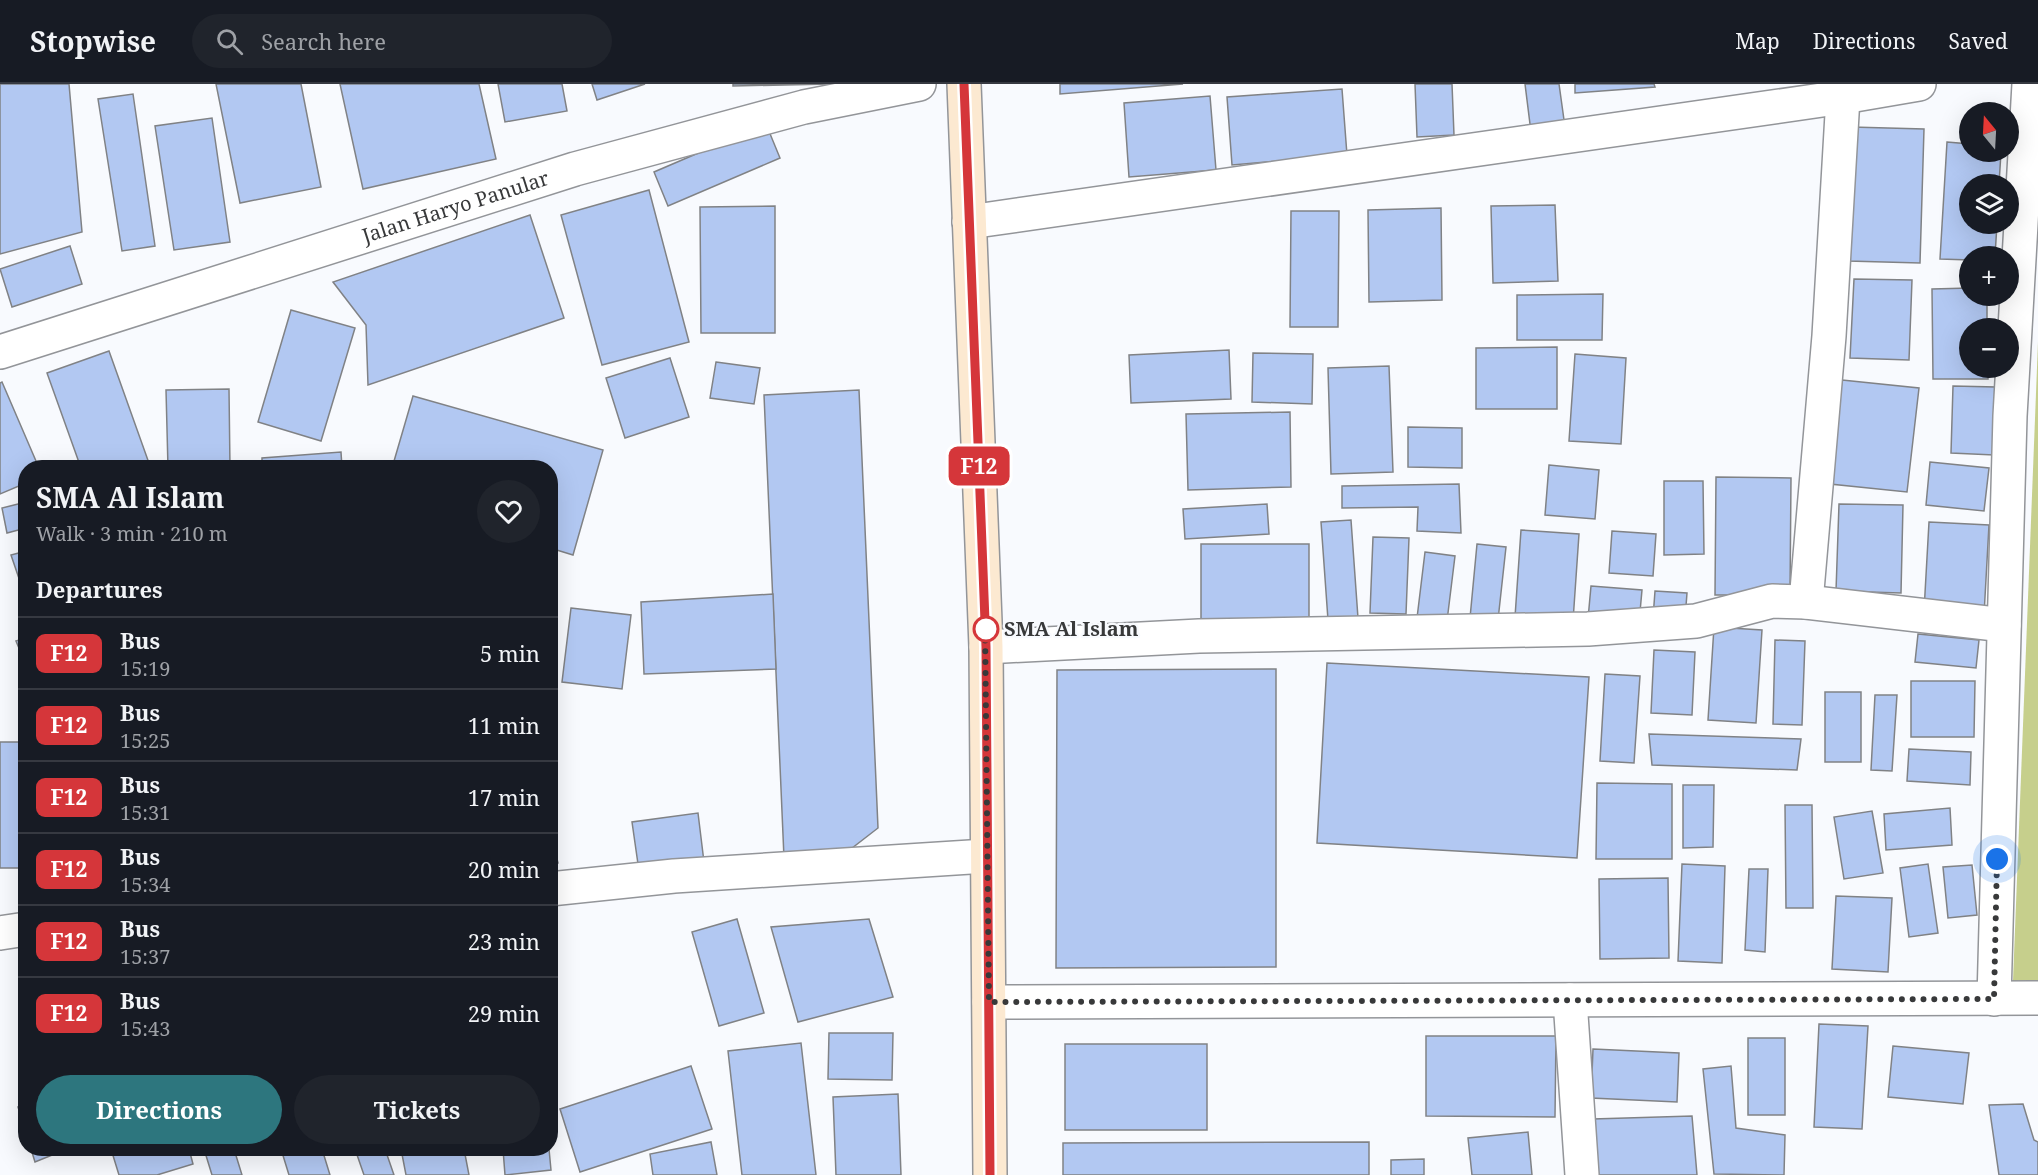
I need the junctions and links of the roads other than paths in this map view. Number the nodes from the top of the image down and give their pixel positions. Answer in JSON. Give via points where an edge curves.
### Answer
{"nodes":[{"id":1,"x":919,"y":84,"type":"edge"},
{"id":2,"x":964,"y":84,"type":"edge"},
{"id":3,"x":1920,"y":84,"type":"edge"},
{"id":4,"x":2029,"y":84,"type":"edge"},
{"id":5,"x":1843,"y":97,"type":"junction"},
{"id":6,"x":1739,"y":98,"type":"edge"},
{"id":7,"x":969,"y":222,"type":"junction"},
{"id":8,"x":0,"y":352,"type":"edge"},
{"id":9,"x":1806,"y":602,"type":"junction"},
{"id":10,"x":2004,"y":625,"type":"junction"},
{"id":11,"x":986,"y":647,"type":"junction"},
{"id":12,"x":986,"y":856,"type":"junction"},
{"id":13,"x":558,"y":888,"type":"edge"},
{"id":14,"x":18,"y":930,"type":"edge"},
{"id":15,"x":0,"y":933,"type":"edge"},
{"id":16,"x":2038,"y":998,"type":"edge"},
{"id":17,"x":1994,"y":999,"type":"junction"},
{"id":18,"x":1570,"y":1000,"type":"junction"},
{"id":19,"x":989,"y":1002,"type":"junction"},
{"id":20,"x":990,"y":1175,"type":"edge"},
{"id":21,"x":1582,"y":1175,"type":"edge"}],
"edges":[{"from":1,"to":8,"type":"street","name":"Jalan Haryo Panular","via":[[804,107],[575,169]]},
{"from":2,"to":7,"type":"main road"},
{"from":3,"to":5,"type":"street"},
{"from":4,"to":10,"type":"street","via":[[2010,416]]},
{"from":5,"to":6,"type":"street"},
{"from":5,"to":9,"type":"street","via":[[1829,336]]},
{"from":6,"to":7,"type":"street"},
{"from":7,"to":11,"type":"main road"},
{"from":9,"to":10,"type":"street"},
{"from":9,"to":11,"type":"street","via":[[1772,601],[1696,621],[1588,629],[1199,636]]},
{"from":10,"to":17,"type":"street"},
{"from":11,"to":12,"type":"main road"},
{"from":12,"to":13,"type":"street","via":[[674,876]]},
{"from":12,"to":19,"type":"main road"},
{"from":14,"to":15,"type":"street"},
{"from":16,"to":17,"type":"street"},
{"from":17,"to":18,"type":"street"},
{"from":18,"to":19,"type":"street"},
{"from":18,"to":21,"type":"street"},
{"from":19,"to":20,"type":"main road"}]}
